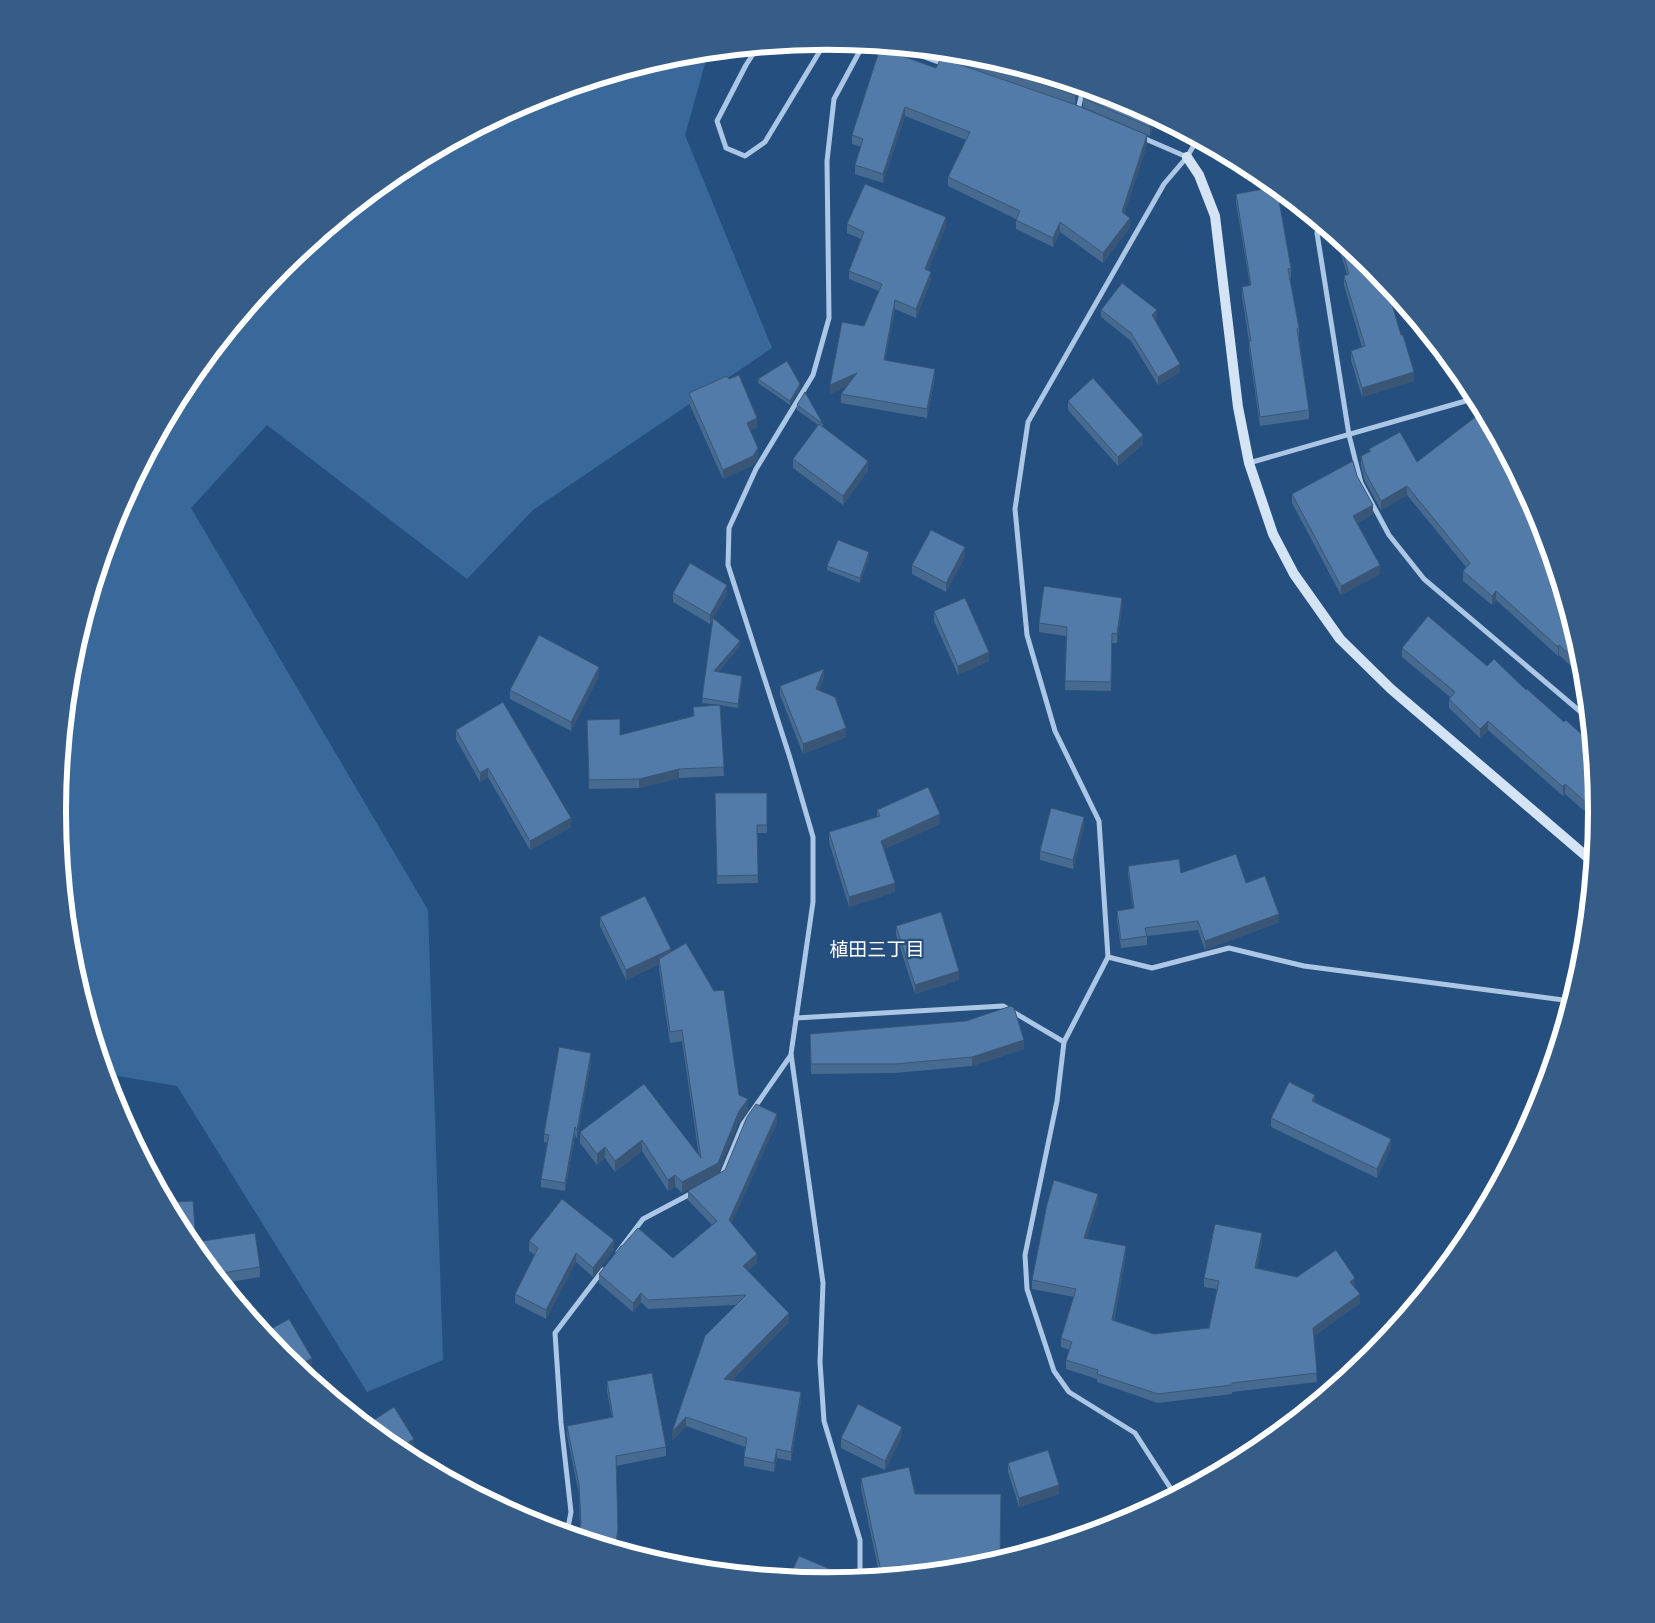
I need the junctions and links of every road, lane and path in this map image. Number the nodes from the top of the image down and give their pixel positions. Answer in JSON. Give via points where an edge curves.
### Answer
{"nodes":[{"id":1,"x":820,"y":50,"type":"edge"},
{"id":2,"x":860,"y":51,"type":"edge"},
{"id":3,"x":753,"y":55,"type":"edge"},
{"id":4,"x":925,"y":57,"type":"edge"},
{"id":5,"x":946,"y":64,"type":"edge"},
{"id":6,"x":1082,"y":94,"type":"edge"},
{"id":7,"x":1068,"y":106,"type":"edge"},
{"id":8,"x":1078,"y":110,"type":"junction"},
{"id":9,"x":1087,"y":114,"type":"edge"},
{"id":10,"x":1132,"y":133,"type":"edge"},
{"id":11,"x":1194,"y":145,"type":"edge"},
{"id":12,"x":1186,"y":157,"type":"junction"},
{"id":13,"x":1318,"y":229,"type":"edge"},
{"id":14,"x":1468,"y":400,"type":"edge"},
{"id":15,"x":1348,"y":435,"type":"junction"},
{"id":16,"x":1249,"y":462,"type":"junction"},
{"id":17,"x":1582,"y":713,"type":"edge"},
{"id":18,"x":1587,"y":857,"type":"edge"},
{"id":19,"x":1108,"y":957,"type":"junction"},
{"id":20,"x":1565,"y":1000,"type":"edge"},
{"id":21,"x":796,"y":1018,"type":"junction"},
{"id":22,"x":1064,"y":1042,"type":"junction"},
{"id":23,"x":791,"y":1054,"type":"junction"},
{"id":24,"x":713,"y":1182,"type":"edge"},
{"id":25,"x":704,"y":1186,"type":"edge"},
{"id":26,"x":614,"y":1257,"type":"edge"},
{"id":27,"x":608,"y":1265,"type":"edge"},
{"id":28,"x":1172,"y":1490,"type":"edge"},
{"id":29,"x":567,"y":1527,"type":"edge"},
{"id":30,"x":860,"y":1572,"type":"edge"}],
"edges":[{"from":1,"to":3,"type":"street","via":[[765,142],[744,156],[726,148],[717,121]]},
{"from":2,"to":21,"type":"street","via":[[834,99],[827,161],[829,318],[813,375],[756,469],[729,528],[728,565],[813,837],[813,902]]},
{"from":4,"to":5,"type":"street"},
{"from":6,"to":8,"type":"street"},
{"from":7,"to":8,"type":"street"},
{"from":8,"to":9,"type":"street"},
{"from":10,"to":12,"type":"street"},
{"from":11,"to":12,"type":"street"},
{"from":12,"to":16,"type":"street","via":[[1199,175],[1215,216],[1238,406]]},
{"from":12,"to":19,"type":"street","via":[[1164,184],[1028,422],[1015,509],[1027,635],[1055,731],[1099,821]]},
{"from":13,"to":15,"type":"street"},
{"from":14,"to":15,"type":"street"},
{"from":15,"to":16,"type":"street"},
{"from":15,"to":17,"type":"street","via":[[1361,483],[1389,535],[1424,579]]},
{"from":16,"to":18,"type":"street","via":[[1273,534],[1294,574],[1340,639],[1391,689]]},
{"from":19,"to":20,"type":"street","via":[[1152,968],[1229,948],[1304,966]]},
{"from":19,"to":22,"type":"street"},
{"from":21,"to":22,"type":"street","via":[[1003,1006]]},
{"from":21,"to":23,"type":"street"},
{"from":22,"to":28,"type":"street","via":[[1057,1101],[1025,1255],[1027,1289],[1054,1371],[1068,1392],[1136,1434]]},
{"from":23,"to":24,"type":"street","via":[[743,1124],[721,1177]]},
{"from":23,"to":30,"type":"street","via":[[823,1283],[820,1362],[824,1421],[860,1540]]},
{"from":25,"to":26,"type":"street","via":[[644,1219]]},
{"from":27,"to":29,"type":"street","via":[[555,1333],[571,1512]]}]}
